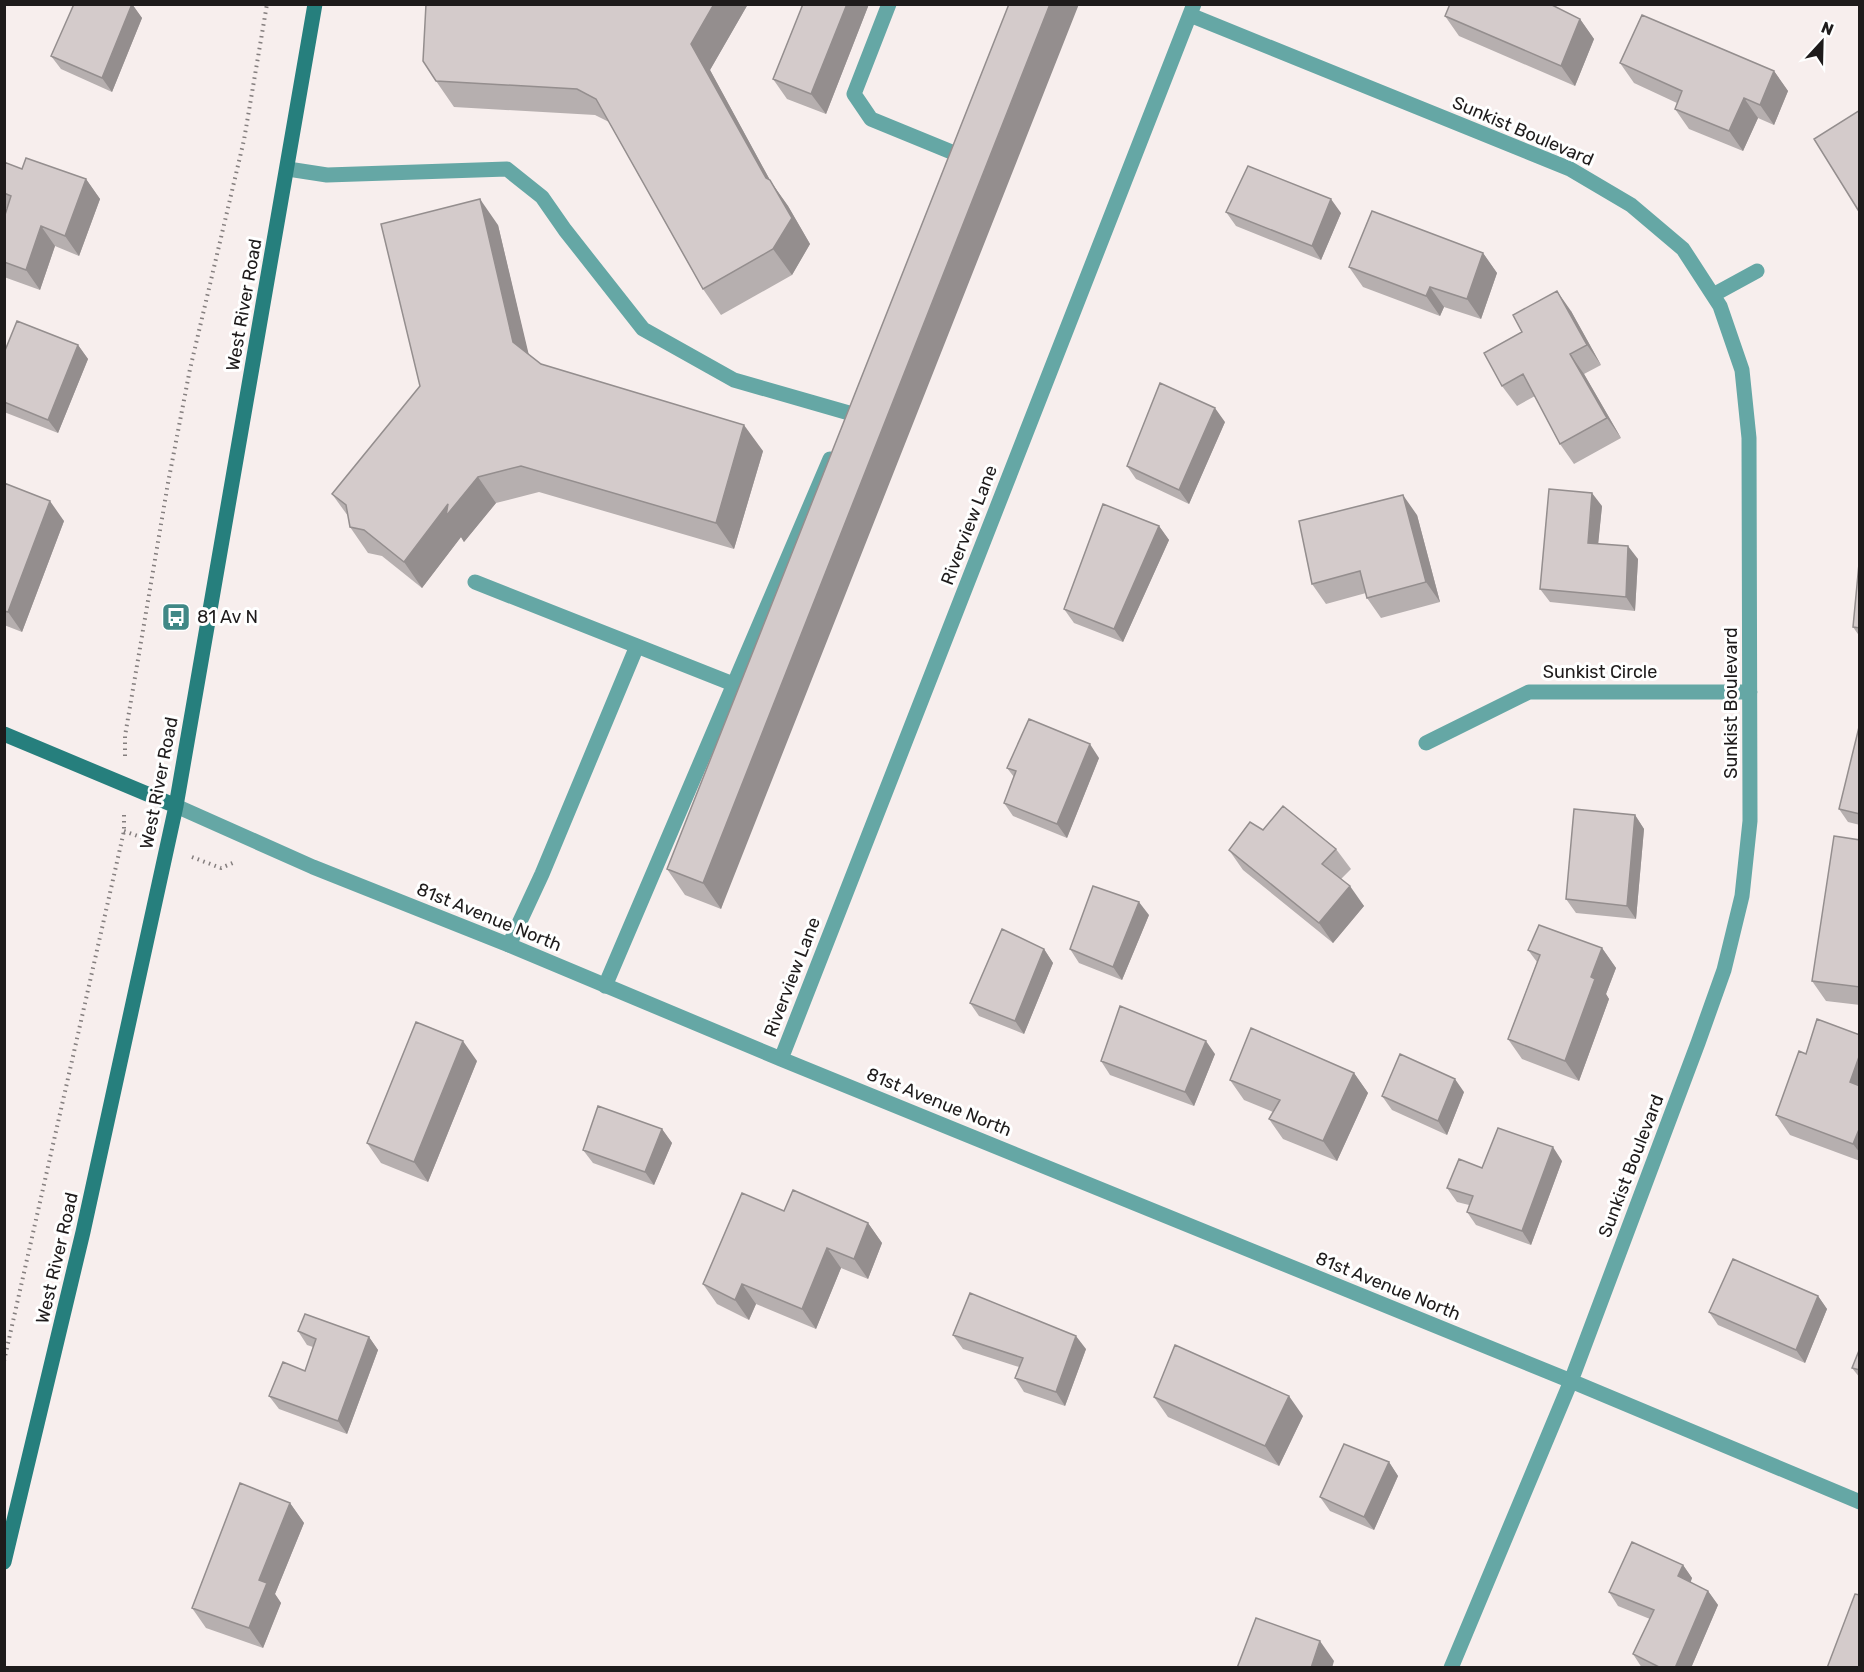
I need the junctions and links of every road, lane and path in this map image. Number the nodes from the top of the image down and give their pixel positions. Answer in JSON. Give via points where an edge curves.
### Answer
{"nodes":[{"id":1,"x":267,"y":4,"type":"edge"},
{"id":2,"x":315,"y":4,"type":"edge"},
{"id":3,"x":889,"y":4,"type":"edge"},
{"id":4,"x":1192,"y":10,"type":"edge"},
{"id":5,"x":954,"y":153,"type":"edge"},
{"id":6,"x":288,"y":169,"type":"junction"},
{"id":7,"x":1757,"y":271,"type":"dead end"},
{"id":8,"x":1713,"y":295,"type":"junction"},
{"id":9,"x":849,"y":413,"type":"edge"},
{"id":10,"x":836,"y":445,"type":"edge"},
{"id":11,"x":475,"y":582,"type":"dead end"},
{"id":12,"x":637,"y":646,"type":"junction"},
{"id":13,"x":733,"y":684,"type":"junction"},
{"id":14,"x":1750,"y":692,"type":"junction"},
{"id":15,"x":4,"y":734,"type":"edge"},
{"id":16,"x":125,"y":736,"type":"dead end"},
{"id":17,"x":1426,"y":742,"type":"dead end"},
{"id":18,"x":176,"y":806,"type":"junction"},
{"id":19,"x":124,"y":831,"type":"dead end"},
{"id":20,"x":509,"y":945,"type":"junction"},
{"id":21,"x":605,"y":986,"type":"junction"},
{"id":22,"x":782,"y":1059,"type":"junction"},
{"id":23,"x":4,"y":1361,"type":"edge"},
{"id":24,"x":1571,"y":1382,"type":"junction"},
{"id":25,"x":1860,"y":1502,"type":"edge"},
{"id":26,"x":4,"y":1562,"type":"edge"},
{"id":27,"x":1451,"y":1668,"type":"edge"}],
"edges":[{"from":1,"to":16,"type":"path","via":[[244,140],[190,369]]},
{"from":2,"to":6,"type":"street","name":"West River Road"},
{"from":3,"to":5,"type":"street","via":[[854,94],[871,119]]},
{"from":4,"to":8,"type":"street","name":"Sunkist Boulevard","via":[[1570,169],[1631,205],[1683,249]]},
{"from":4,"to":22,"type":"street","name":"Riverview Lane"},
{"from":6,"to":9,"type":"street","via":[[327,175],[507,170],[542,197],[643,329],[734,380]]},
{"from":6,"to":18,"type":"street","name":"West River Road"},
{"from":7,"to":8,"type":"street"},
{"from":8,"to":14,"type":"street","name":"Sunkist Boulevard","via":[[1742,370],[1749,438]]},
{"from":10,"to":13,"type":"street"},
{"from":11,"to":12,"type":"street"},
{"from":12,"to":13,"type":"street"},
{"from":12,"to":20,"type":"street"},
{"from":13,"to":21,"type":"street"},
{"from":14,"to":17,"type":"street","name":"Sunkist Circle","via":[[1529,692]]},
{"from":14,"to":24,"type":"street","name":"Sunkist Boulevard","via":[[1750,821],[1742,896],[1724,970]]},
{"from":15,"to":18,"type":"street","name":"81st Avenue North"},
{"from":18,"to":20,"type":"street","name":"81st Avenue North","via":[[313,867]]},
{"from":18,"to":26,"type":"street","name":"West River Road","via":[[83,1232]]},
{"from":19,"to":23,"type":"path"},
{"from":20,"to":21,"type":"street","name":"81st Avenue North"},
{"from":21,"to":22,"type":"street","name":"81st Avenue North"},
{"from":22,"to":24,"type":"street","name":"81st Avenue North"},
{"from":24,"to":25,"type":"street","name":"81st Avenue North"},
{"from":24,"to":27,"type":"street","name":"Sunkist Boulevard"}]}
